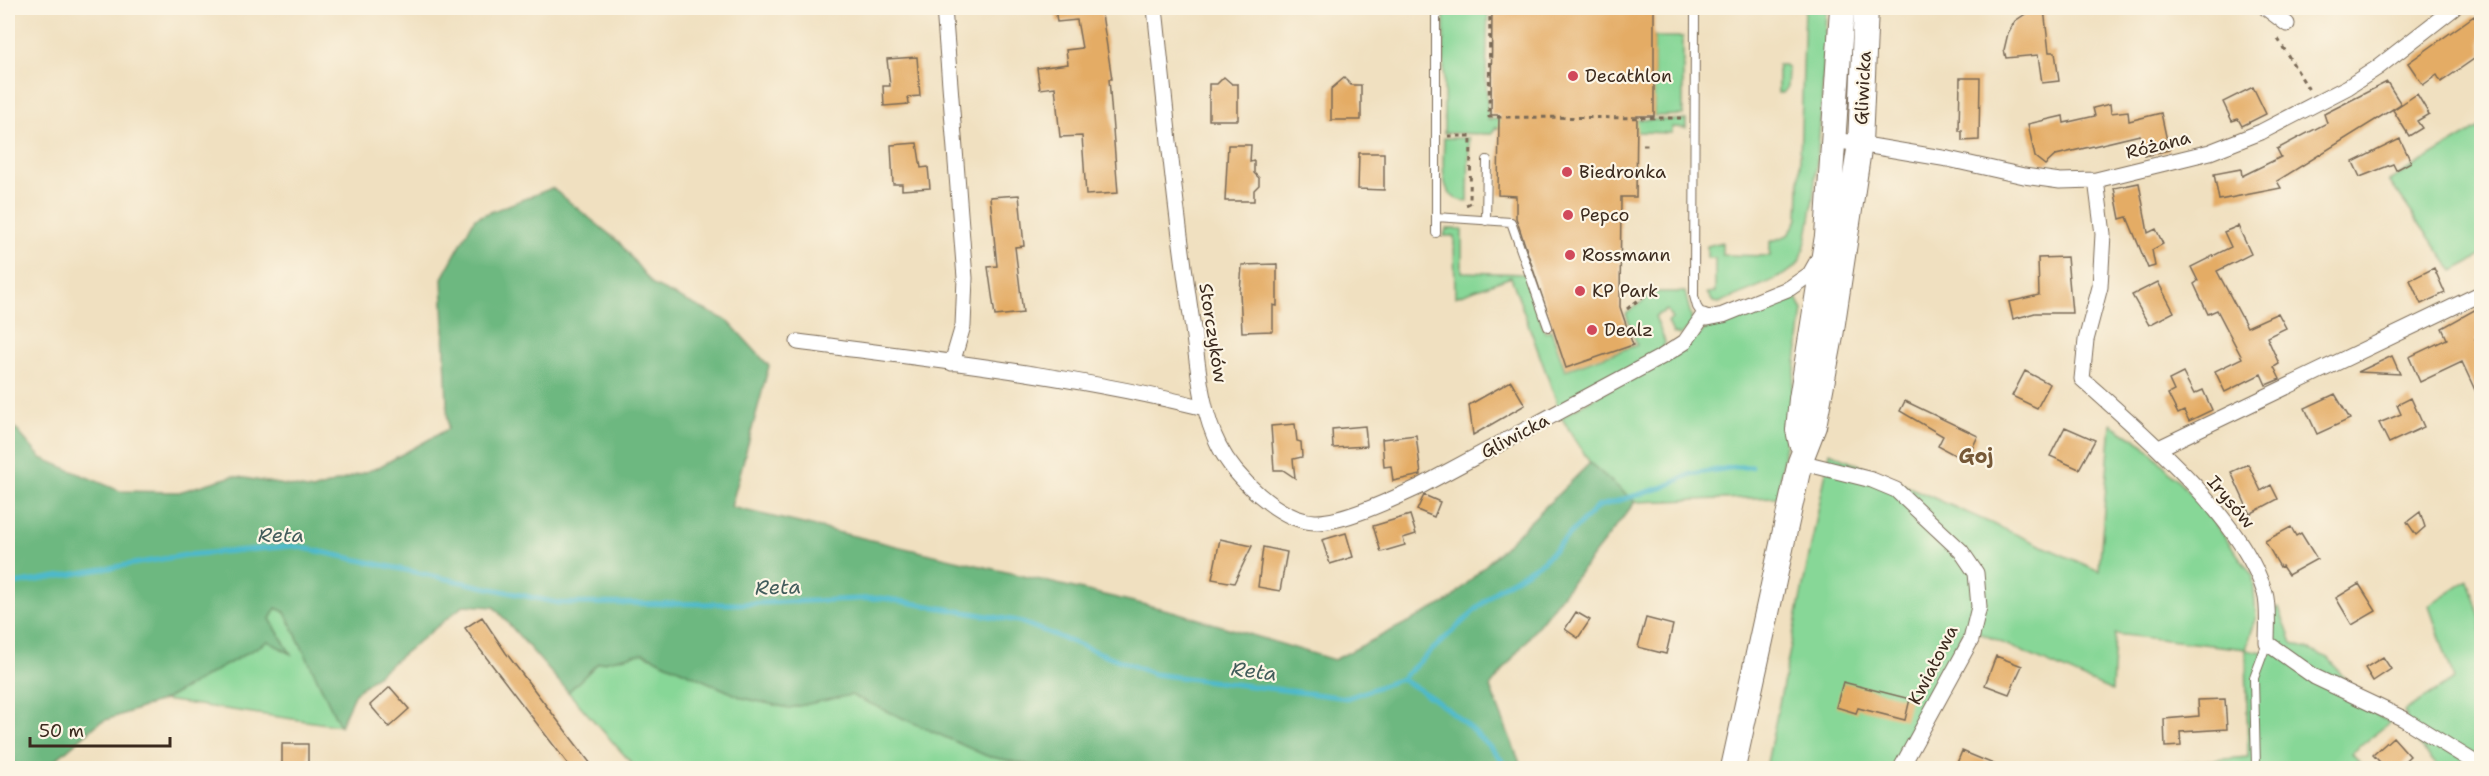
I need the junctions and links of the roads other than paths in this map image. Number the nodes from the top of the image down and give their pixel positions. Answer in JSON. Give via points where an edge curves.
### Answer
{"nodes":[{"id":1,"x":944,"y":8,"type":"edge"},
{"id":2,"x":1155,"y":8,"type":"edge"},
{"id":3,"x":1436,"y":8,"type":"edge"},
{"id":4,"x":1695,"y":8,"type":"edge"},
{"id":5,"x":1842,"y":8,"type":"edge"},
{"id":6,"x":1866,"y":8,"type":"edge"},
{"id":7,"x":2266,"y":8,"type":"edge"},
{"id":8,"x":2454,"y":8,"type":"edge"},
{"id":9,"x":2287,"y":24,"type":"dead end"},
{"id":10,"x":1835,"y":140,"type":"junction"},
{"id":11,"x":1860,"y":143,"type":"junction"},
{"id":12,"x":1487,"y":160,"type":"dead end"},
{"id":13,"x":2097,"y":180,"type":"junction"},
{"id":14,"x":1436,"y":217,"type":"junction"},
{"id":15,"x":1486,"y":220,"type":"junction"},
{"id":16,"x":1436,"y":233,"type":"dead end"},
{"id":17,"x":1827,"y":236,"type":"junction"},
{"id":18,"x":2481,"y":293,"type":"edge"},
{"id":19,"x":1703,"y":316,"type":"junction"},
{"id":20,"x":1548,"y":327,"type":"dead end"},
{"id":21,"x":798,"y":342,"type":"dead end"},
{"id":22,"x":952,"y":363,"type":"junction"},
{"id":23,"x":1205,"y":408,"type":"junction"},
{"id":24,"x":2159,"y":448,"type":"junction"},
{"id":25,"x":1802,"y":457,"type":"junction"},
{"id":26,"x":2267,"y":643,"type":"junction"},
{"id":27,"x":2481,"y":767,"type":"edge"},
{"id":28,"x":1733,"y":768,"type":"edge"},
{"id":29,"x":1900,"y":768,"type":"edge"},
{"id":30,"x":2256,"y":768,"type":"edge"}],
"edges":[{"from":1,"to":22,"type":"street","via":[[965,278],[963,326]]},
{"from":2,"to":23,"type":"street","name":"Storczyków","via":[[1175,212]]},
{"from":3,"to":14,"type":"lane"},
{"from":4,"to":19,"type":"lane","via":[[1694,296]]},
{"from":5,"to":10,"type":"main road","name":"Gliwicka"},
{"from":6,"to":11,"type":"main road","name":"Gliwicka"},
{"from":7,"to":9,"type":"street"},
{"from":8,"to":13,"type":"street","name":"Różana","via":[[2377,68],[2318,104],[2261,132],[2210,152]]},
{"from":10,"to":11,"type":"street","name":"Różana"},
{"from":10,"to":17,"type":"main road","name":"Gliwicka"},
{"from":11,"to":13,"type":"street","name":"Różana","via":[[2024,176],[2060,181]]},
{"from":11,"to":25,"type":"main road","name":"Gliwicka","via":[[1828,356],[1814,426]]},
{"from":12,"to":15,"type":"lane"},
{"from":13,"to":24,"type":"street","name":"Irysów","via":[[2103,234],[2100,287],[2086,340],[2082,379]]},
{"from":14,"to":15,"type":"lane"},
{"from":14,"to":16,"type":"lane"},
{"from":15,"to":20,"type":"lane","via":[[1510,222]]},
{"from":17,"to":19,"type":"street","name":"Gliwicka","via":[[1814,268],[1796,285],[1723,315]]},
{"from":17,"to":25,"type":"main road","name":"Gliwicka","via":[[1801,399],[1798,430]]},
{"from":18,"to":24,"type":"street"},
{"from":19,"to":23,"type":"street","name":"Gliwicka","via":[[1685,342],[1663,356],[1421,486],[1380,505],[1334,519],[1314,522],[1282,513],[1235,471],[1218,446]]},
{"from":21,"to":22,"type":"street","name":"Storczyków"},
{"from":22,"to":23,"type":"street","name":"Storczyków","via":[[1164,397]]},
{"from":24,"to":26,"type":"street","name":"Irysów","via":[[2242,546],[2265,594]]},
{"from":25,"to":28,"type":"main road","name":"Gliwicka"},
{"from":25,"to":29,"type":"street","name":"Kwiatowa","via":[[1896,490],[1961,550],[1976,573],[1979,607],[1971,640]]},
{"from":26,"to":27,"type":"street","via":[[2315,676],[2404,719]]},
{"from":26,"to":30,"type":"lane","via":[[2254,678]]}]}
